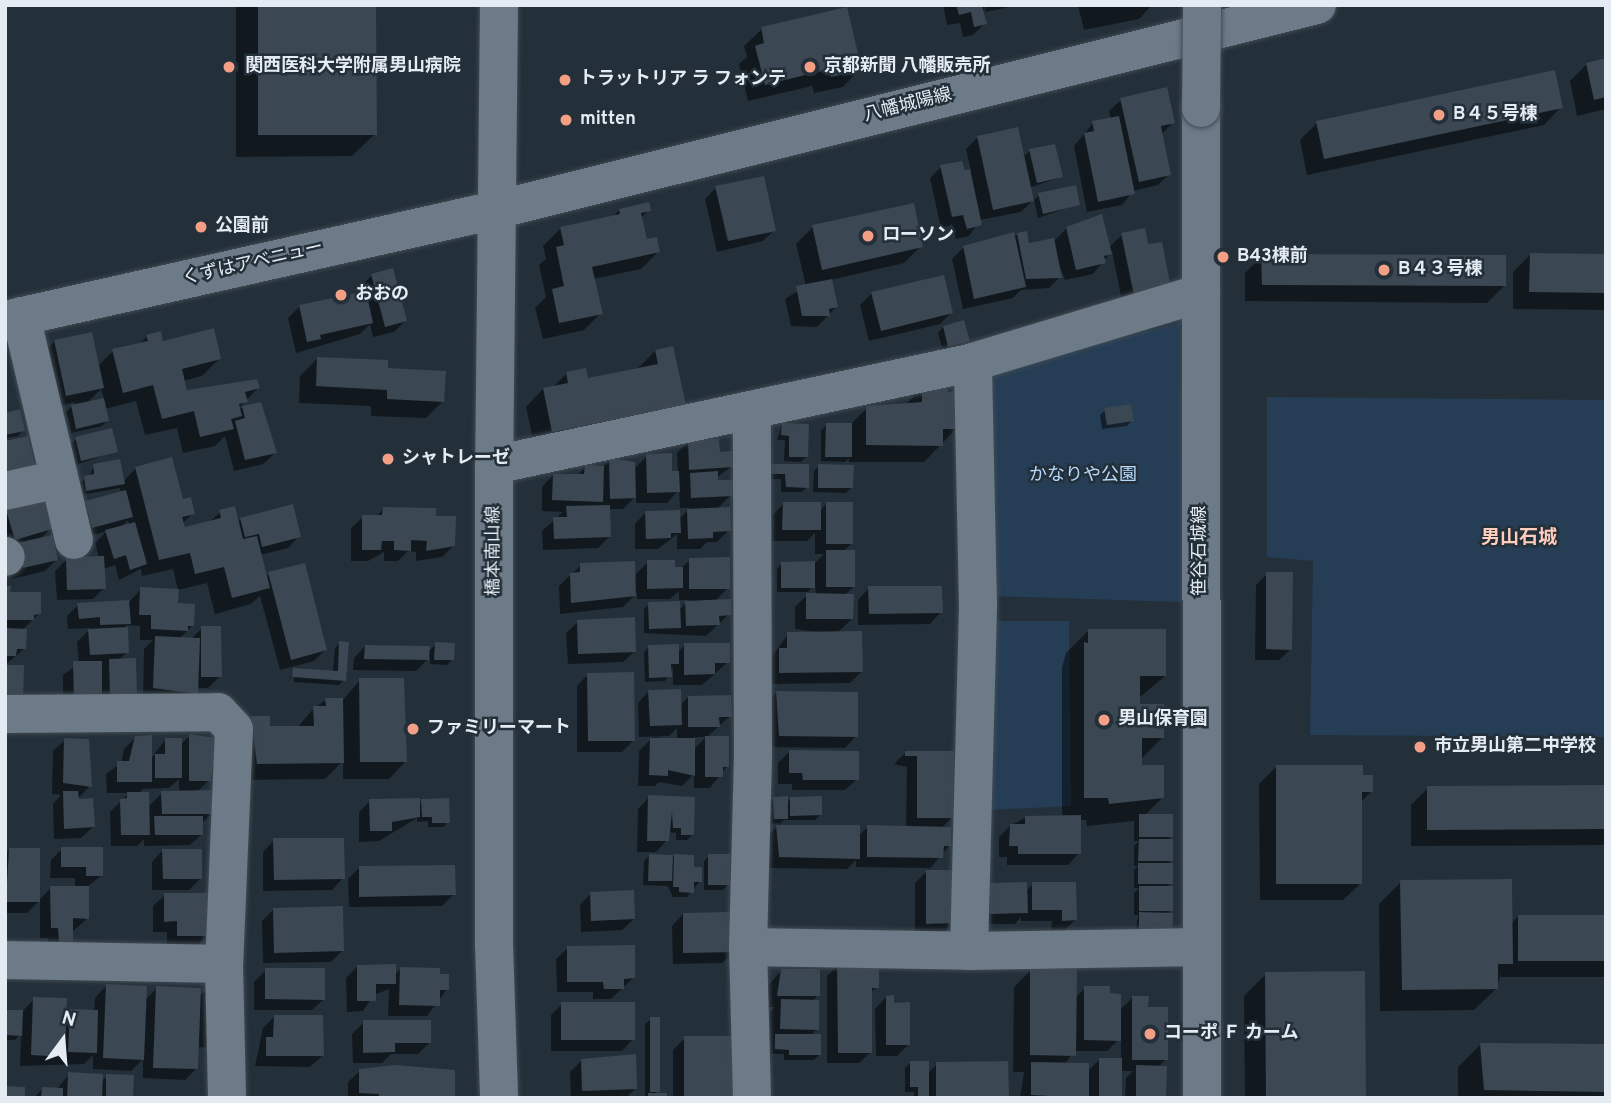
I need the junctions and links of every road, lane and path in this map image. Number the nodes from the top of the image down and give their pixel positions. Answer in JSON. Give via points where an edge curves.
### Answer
{"nodes":[{"id":1,"x":499,"y":5,"type":"edge"},
{"id":2,"x":1202,"y":5,"type":"edge"},
{"id":3,"x":1317,"y":5,"type":"edge"},
{"id":4,"x":500,"y":209,"type":"junction"},
{"id":5,"x":1201,"y":293,"type":"junction"},
{"id":6,"x":13,"y":318,"type":"edge"},
{"id":7,"x":973,"y":362,"type":"junction"},
{"id":8,"x":752,"y":411,"type":"junction"},
{"id":9,"x":494,"y":465,"type":"junction"},
{"id":10,"x":59,"y":479,"type":"junction"},
{"id":11,"x":5,"y":491,"type":"edge"},
{"id":12,"x":74,"y":540,"type":"dead end"},
{"id":13,"x":5,"y":714,"type":"edge"},
{"id":14,"x":748,"y":947,"type":"junction"},
{"id":15,"x":1202,"y":947,"type":"junction"},
{"id":16,"x":970,"y":951,"type":"junction"},
{"id":17,"x":5,"y":960,"type":"edge"},
{"id":18,"x":224,"y":964,"type":"junction"},
{"id":19,"x":227,"y":1098,"type":"edge"},
{"id":20,"x":499,"y":1098,"type":"edge"},
{"id":21,"x":752,"y":1098,"type":"edge"},
{"id":22,"x":1202,"y":1098,"type":"edge"}],
"edges":[{"from":1,"to":4,"type":"street","name":"橋本南山線"},
{"from":2,"to":5,"type":"street","name":"笹谷石城線","bridge":true},
{"from":3,"to":4,"type":"street","name":"八幡城陽線"},
{"from":4,"to":6,"type":"street","name":"くずはアベニュー"},
{"from":4,"to":9,"type":"street","name":"橋本南山線"},
{"from":5,"to":7,"type":"street"},
{"from":5,"to":15,"type":"street","name":"笹谷石城線"},
{"from":6,"to":10,"type":"street"},
{"from":7,"to":8,"type":"street"},
{"from":7,"to":16,"type":"street","via":[[978,605]]},
{"from":8,"to":9,"type":"street"},
{"from":8,"to":14,"type":"street","via":[[753,756]]},
{"from":9,"to":20,"type":"street","name":"橋本南山線","via":[[494,944]]},
{"from":10,"to":11,"type":"street"},
{"from":10,"to":12,"type":"street"},
{"from":13,"to":18,"type":"street","via":[[218,712],[234,729]]},
{"from":14,"to":16,"type":"street"},
{"from":14,"to":21,"type":"street"},
{"from":15,"to":16,"type":"street"},
{"from":15,"to":22,"type":"street","name":"笹谷石城線"},
{"from":17,"to":18,"type":"street"},
{"from":18,"to":19,"type":"street"}]}
